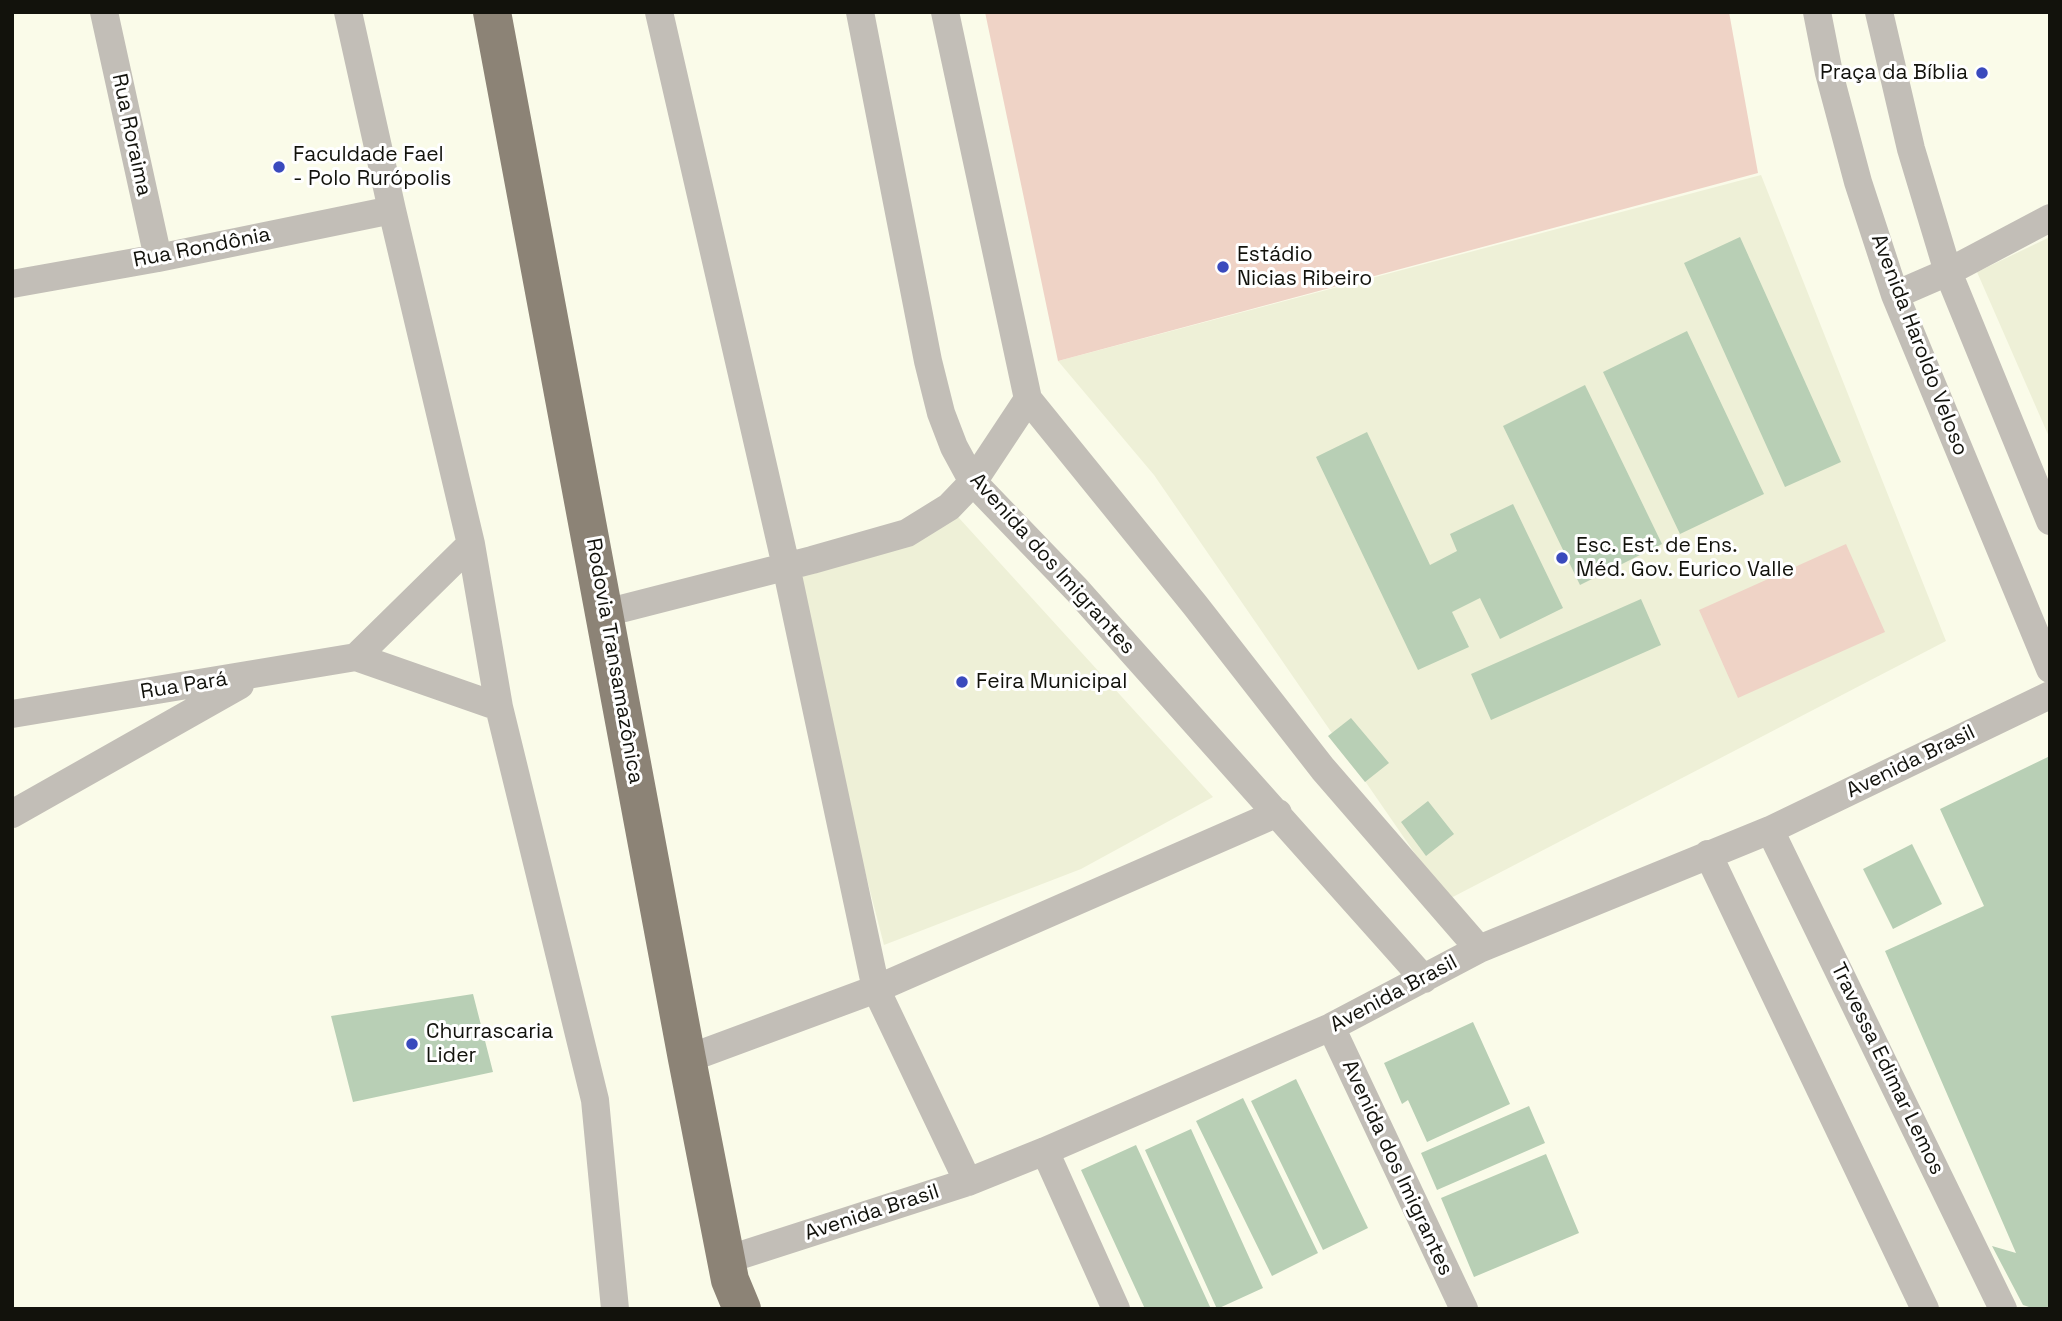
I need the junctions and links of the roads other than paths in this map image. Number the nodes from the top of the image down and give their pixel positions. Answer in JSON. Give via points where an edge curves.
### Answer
{"nodes":[{"id":1,"x":104,"y":12,"type":"edge"},
{"id":2,"x":348,"y":12,"type":"edge"},
{"id":3,"x":492,"y":12,"type":"edge"},
{"id":4,"x":659,"y":12,"type":"edge"},
{"id":5,"x":860,"y":12,"type":"edge"},
{"id":6,"x":945,"y":12,"type":"edge"},
{"id":7,"x":1817,"y":12,"type":"edge"},
{"id":8,"x":1879,"y":12,"type":"edge"},
{"id":9,"x":392,"y":210,"type":"junction"},
{"id":10,"x":2050,"y":218,"type":"edge"},
{"id":11,"x":158,"y":258,"type":"junction"},
{"id":12,"x":1948,"y":272,"type":"junction"},
{"id":13,"x":12,"y":284,"type":"edge"},
{"id":14,"x":1895,"y":295,"type":"junction"},
{"id":15,"x":1028,"y":398,"type":"junction"},
{"id":16,"x":973,"y":482,"type":"junction"},
{"id":17,"x":2050,"y":521,"type":"edge"},
{"id":18,"x":471,"y":544,"type":"junction"},
{"id":19,"x":786,"y":566,"type":"junction"},
{"id":20,"x":605,"y":613,"type":"junction"},
{"id":21,"x":356,"y":657,"type":"junction"},
{"id":22,"x":2050,"y":669,"type":"edge"},
{"id":23,"x":257,"y":675,"type":"junction"},
{"id":24,"x":2050,"y":695,"type":"edge"},
{"id":25,"x":499,"y":708,"type":"junction"},
{"id":26,"x":12,"y":714,"type":"edge"},
{"id":27,"x":1278,"y":813,"type":"junction"},
{"id":28,"x":12,"y":814,"type":"edge"},
{"id":29,"x":1770,"y":830,"type":"junction"},
{"id":30,"x":1708,"y":855,"type":"junction"},
{"id":31,"x":1479,"y":949,"type":"junction"},
{"id":32,"x":1424,"y":979,"type":"junction"},
{"id":33,"x":876,"y":989,"type":"junction"},
{"id":34,"x":1331,"y":1027,"type":"junction"},
{"id":35,"x":687,"y":1059,"type":"junction"},
{"id":36,"x":1045,"y":1151,"type":"junction"},
{"id":37,"x":968,"y":1182,"type":"junction"},
{"id":38,"x":732,"y":1290,"type":"edge"},
{"id":39,"x":615,"y":1309,"type":"edge"},
{"id":40,"x":772,"y":1309,"type":"edge"},
{"id":41,"x":1116,"y":1309,"type":"edge"},
{"id":42,"x":1464,"y":1309,"type":"edge"},
{"id":43,"x":1925,"y":1309,"type":"edge"},
{"id":44,"x":2003,"y":1309,"type":"edge"}],
"edges":[{"from":1,"to":11,"type":"street","name":"Rua Roraima"},
{"from":2,"to":9,"type":"street"},
{"from":3,"to":20,"type":"highway","name":"Rodovia Transamazônica"},
{"from":4,"to":19,"type":"street"},
{"from":5,"to":16,"type":"street","name":"Avenida dos Imigrantes","via":[[928,361],[941,413]]},
{"from":6,"to":15,"type":"street"},
{"from":7,"to":14,"type":"street","name":"Avenida Haroldo Veloso","via":[[1858,182]]},
{"from":8,"to":12,"type":"street","via":[[1910,149]]},
{"from":9,"to":11,"type":"street","name":"Rua Rondônia"},
{"from":9,"to":18,"type":"street"},
{"from":10,"to":12,"type":"street"},
{"from":11,"to":13,"type":"street","name":"Rua Rondônia"},
{"from":12,"to":14,"type":"street"},
{"from":12,"to":17,"type":"street"},
{"from":14,"to":22,"type":"street","name":"Avenida Haroldo Veloso"},
{"from":15,"to":16,"type":"street"},
{"from":15,"to":31,"type":"street","via":[[1323,769]]},
{"from":16,"to":19,"type":"street","via":[[949,507],[907,533]]},
{"from":16,"to":27,"type":"street","name":"Avenida dos Imigrantes"},
{"from":18,"to":21,"type":"street"},
{"from":18,"to":25,"type":"street"},
{"from":19,"to":20,"type":"street"},
{"from":19,"to":33,"type":"street"},
{"from":20,"to":35,"type":"highway","name":"Rodovia Transamazônica"},
{"from":21,"to":23,"type":"street","name":"Rua Pará"},
{"from":21,"to":25,"type":"street","name":"Rua Pará"},
{"from":23,"to":26,"type":"street","name":"Rua Pará"},
{"from":23,"to":28,"type":"street"},
{"from":24,"to":29,"type":"street","name":"Avenida Brasil"},
{"from":25,"to":39,"type":"street","via":[[595,1100]]},
{"from":27,"to":32,"type":"street","name":"Avenida dos Imigrantes"},
{"from":27,"to":33,"type":"street"},
{"from":29,"to":30,"type":"street","name":"Avenida Brasil"},
{"from":29,"to":44,"type":"street","name":"Travessa Edimar Lemos"},
{"from":30,"to":31,"type":"street","name":"Avenida Brasil"},
{"from":30,"to":43,"type":"street"},
{"from":31,"to":32,"type":"street","name":"Avenida Brasil"},
{"from":32,"to":34,"type":"street","name":"Avenida Brasil"},
{"from":33,"to":35,"type":"street"},
{"from":33,"to":37,"type":"street"},
{"from":34,"to":36,"type":"street","name":"Avenida Brasil"},
{"from":34,"to":42,"type":"street","name":"Avenida dos Imigrantes"},
{"from":35,"to":38,"type":"highway","name":"Rodovia Transamazônica"},
{"from":36,"to":37,"type":"street","name":"Avenida Brasil"},
{"from":36,"to":41,"type":"street"},
{"from":37,"to":38,"type":"street","name":"Avenida Brasil"},
{"from":38,"to":40,"type":"highway"}]}
